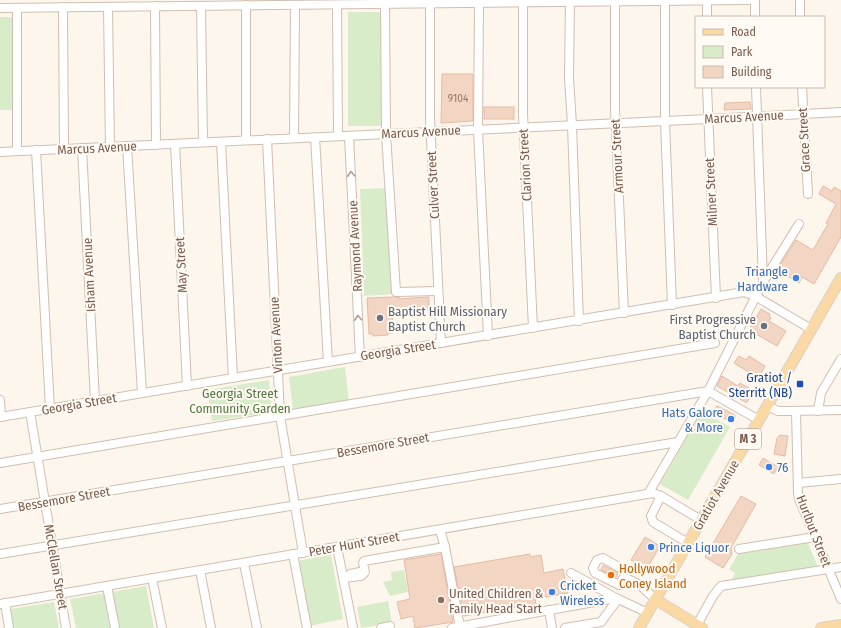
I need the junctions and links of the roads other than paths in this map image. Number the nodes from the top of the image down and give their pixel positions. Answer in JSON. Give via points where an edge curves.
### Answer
{"nodes":[{"id":1,"x":708,"y":0,"type":"edge"},
{"id":2,"x":748,"y":0,"type":"edge"},
{"id":3,"x":755,"y":0,"type":"edge"},
{"id":4,"x":800,"y":0,"type":"edge"},
{"id":5,"x":570,"y":1,"type":"edge"},
{"id":6,"x":615,"y":1,"type":"edge"},
{"id":7,"x":666,"y":1,"type":"edge"},
{"id":8,"x":370,"y":2,"type":"edge"},
{"id":9,"x":523,"y":2,"type":"junction"},
{"id":10,"x":480,"y":3,"type":"junction"},
{"id":11,"x":385,"y":4,"type":"junction"},
{"id":12,"x":430,"y":4,"type":"junction"},
{"id":13,"x":246,"y":5,"type":"junction"},
{"id":14,"x":295,"y":5,"type":"junction"},
{"id":15,"x":338,"y":5,"type":"junction"},
{"id":16,"x":155,"y":6,"type":"junction"},
{"id":17,"x":201,"y":6,"type":"junction"},
{"id":18,"x":63,"y":7,"type":"junction"},
{"id":19,"x":108,"y":7,"type":"junction"},
{"id":20,"x":0,"y":8,"type":"edge"},
{"id":21,"x":17,"y":8,"type":"junction"},
{"id":22,"x":708,"y":16,"type":"edge"},
{"id":23,"x":755,"y":16,"type":"edge"},
{"id":24,"x":800,"y":16,"type":"edge"},
{"id":25,"x":707,"y":88,"type":"edge"},
{"id":26,"x":756,"y":88,"type":"edge"},
{"id":27,"x":802,"y":88,"type":"edge"},
{"id":28,"x":841,"y":112,"type":"edge"},
{"id":29,"x":803,"y":114,"type":"junction"},
{"id":30,"x":757,"y":117,"type":"junction"},
{"id":31,"x":708,"y":119,"type":"junction"},
{"id":32,"x":665,"y":121,"type":"junction"},
{"id":33,"x":616,"y":123,"type":"junction"},
{"id":34,"x":572,"y":125,"type":"junction"},
{"id":35,"x":524,"y":128,"type":"junction"},
{"id":36,"x":478,"y":130,"type":"junction"},
{"id":37,"x":431,"y":132,"type":"junction"},
{"id":38,"x":386,"y":134,"type":"junction"},
{"id":39,"x":338,"y":136,"type":"junction"},
{"id":40,"x":349,"y":136,"type":"junction"},
{"id":41,"x":315,"y":137,"type":"junction"},
{"id":42,"x":294,"y":138,"type":"junction"},
{"id":43,"x":266,"y":139,"type":"junction"},
{"id":44,"x":246,"y":140,"type":"junction"},
{"id":45,"x":203,"y":142,"type":"junction"},
{"id":46,"x":221,"y":142,"type":"junction"},
{"id":47,"x":175,"y":144,"type":"junction"},
{"id":48,"x":156,"y":145,"type":"junction"},
{"id":49,"x":128,"y":146,"type":"junction"},
{"id":50,"x":110,"y":147,"type":"junction"},
{"id":51,"x":82,"y":148,"type":"junction"},
{"id":52,"x":64,"y":149,"type":"junction"},
{"id":53,"x":36,"y":150,"type":"junction"},
{"id":54,"x":17,"y":151,"type":"junction"},
{"id":55,"x":0,"y":152,"type":"edge"},
{"id":56,"x":808,"y":194,"type":"dead end"},
{"id":57,"x":799,"y":224,"type":"dead end"},
{"id":58,"x":841,"y":278,"type":"edge"},
{"id":59,"x":763,"y":282,"type":"junction"},
{"id":60,"x":438,"y":291,"type":"junction"},
{"id":61,"x":755,"y":296,"type":"junction"},
{"id":62,"x":716,"y":298,"type":"junction"},
{"id":63,"x":672,"y":305,"type":"junction"},
{"id":64,"x":624,"y":313,"type":"junction"},
{"id":65,"x":579,"y":321,"type":"junction"},
{"id":66,"x":533,"y":328,"type":"junction"},
{"id":67,"x":811,"y":329,"type":"junction"},
{"id":68,"x":488,"y":336,"type":"junction"},
{"id":69,"x":441,"y":343,"type":"junction"},
{"id":70,"x":715,"y":343,"type":"dead end"},
{"id":71,"x":360,"y":357,"type":"junction"},
{"id":72,"x":841,"y":359,"type":"edge"},
{"id":73,"x":328,"y":362,"type":"junction"},
{"id":74,"x":278,"y":370,"type":"junction"},
{"id":75,"x":233,"y":378,"type":"junction"},
{"id":76,"x":187,"y":386,"type":"junction"},
{"id":77,"x":708,"y":391,"type":"junction"},
{"id":78,"x":142,"y":393,"type":"junction"},
{"id":79,"x":0,"y":400,"type":"edge"},
{"id":80,"x":95,"y":401,"type":"junction"},
{"id":81,"x":767,"y":406,"type":"junction"},
{"id":82,"x":50,"y":409,"type":"junction"},
{"id":83,"x":841,"y":410,"type":"edge"},
{"id":84,"x":796,"y":411,"type":"junction"},
{"id":85,"x":818,"y":411,"type":"junction"},
{"id":86,"x":30,"y":412,"type":"junction"},
{"id":87,"x":280,"y":416,"type":"junction"},
{"id":88,"x":0,"y":417,"type":"edge"},
{"id":89,"x":759,"y":420,"type":"junction"},
{"id":90,"x":678,"y":442,"type":"junction"},
{"id":91,"x":37,"y":457,"type":"junction"},
{"id":92,"x":287,"y":461,"type":"junction"},
{"id":93,"x":0,"y":463,"type":"edge"},
{"id":94,"x":841,"y":479,"type":"edge"},
{"id":95,"x":798,"y":483,"type":"junction"},
{"id":96,"x":648,"y":494,"type":"junction"},
{"id":97,"x":661,"y":496,"type":"junction"},
{"id":98,"x":44,"y":502,"type":"junction"},
{"id":99,"x":295,"y":506,"type":"junction"},
{"id":100,"x":0,"y":509,"type":"edge"},
{"id":101,"x":701,"y":520,"type":"junction"},
{"id":102,"x":440,"y":530,"type":"junction"},
{"id":103,"x":815,"y":537,"type":"junction"},
{"id":104,"x":688,"y":543,"type":"junction"},
{"id":105,"x":52,"y":546,"type":"junction"},
{"id":106,"x":336,"y":547,"type":"junction"},
{"id":107,"x":445,"y":547,"type":"junction"},
{"id":108,"x":739,"y":549,"type":"dead end"},
{"id":109,"x":302,"y":553,"type":"junction"},
{"id":110,"x":0,"y":554,"type":"edge"},
{"id":111,"x":293,"y":554,"type":"junction"},
{"id":112,"x":244,"y":563,"type":"junction"},
{"id":113,"x":841,"y":567,"type":"edge"},
{"id":114,"x":828,"y":569,"type":"junction"},
{"id":115,"x":200,"y":570,"type":"junction"},
{"id":116,"x":571,"y":573,"type":"dead end"},
{"id":117,"x":626,"y":574,"type":"junction"},
{"id":118,"x":346,"y":577,"type":"junction"},
{"id":119,"x":152,"y":578,"type":"junction"},
{"id":120,"x":107,"y":586,"type":"junction"},
{"id":121,"x":60,"y":594,"type":"junction"},
{"id":122,"x":617,"y":598,"type":"junction"},
{"id":123,"x":656,"y":599,"type":"junction"},
{"id":124,"x":841,"y":600,"type":"edge"},
{"id":125,"x":2,"y":603,"type":"edge"},
{"id":126,"x":549,"y":610,"type":"junction"},
{"id":127,"x":648,"y":613,"type":"junction"},
{"id":128,"x":841,"y":625,"type":"edge"},
{"id":129,"x":390,"y":626,"type":"dead end"},
{"id":130,"x":457,"y":627,"type":"edge"},
{"id":131,"x":700,"y":627,"type":"edge"},
{"id":132,"x":9,"y":628,"type":"edge"},
{"id":133,"x":66,"y":628,"type":"edge"},
{"id":134,"x":115,"y":628,"type":"edge"},
{"id":135,"x":162,"y":628,"type":"edge"},
{"id":136,"x":211,"y":628,"type":"edge"},
{"id":137,"x":257,"y":628,"type":"edge"},
{"id":138,"x":307,"y":628,"type":"edge"},
{"id":139,"x":352,"y":628,"type":"edge"},
{"id":140,"x":381,"y":628,"type":"edge"},
{"id":141,"x":552,"y":628,"type":"edge"},
{"id":142,"x":565,"y":628,"type":"edge"},
{"id":143,"x":639,"y":628,"type":"edge"},
{"id":144,"x":821,"y":628,"type":"edge"}],
"edges":[{"from":1,"to":2,"type":"street"},
{"from":1,"to":7,"type":"street"},
{"from":1,"to":22,"type":"street"},
{"from":3,"to":23,"type":"street"},
{"from":4,"to":24,"type":"street"},
{"from":5,"to":6,"type":"street"},
{"from":5,"to":9,"type":"street"},
{"from":5,"to":34,"type":"street","via":[[569,78]]},
{"from":6,"to":7,"type":"street"},
{"from":6,"to":33,"type":"street","name":"Armour Street"},
{"from":7,"to":32,"type":"street"},
{"from":8,"to":11,"type":"street"},
{"from":8,"to":15,"type":"street"},
{"from":9,"to":10,"type":"street"},
{"from":9,"to":35,"type":"street","name":"Clarion Street"},
{"from":10,"to":12,"type":"street"},
{"from":10,"to":36,"type":"street"},
{"from":11,"to":12,"type":"street"},
{"from":11,"to":38,"type":"street"},
{"from":12,"to":37,"type":"street","name":"Culver Street"},
{"from":13,"to":14,"type":"street"},
{"from":13,"to":17,"type":"street"},
{"from":13,"to":44,"type":"street"},
{"from":14,"to":15,"type":"street"},
{"from":14,"to":42,"type":"street"},
{"from":15,"to":39,"type":"street"},
{"from":16,"to":17,"type":"street"},
{"from":16,"to":19,"type":"street"},
{"from":16,"to":48,"type":"street"},
{"from":17,"to":45,"type":"street"},
{"from":18,"to":19,"type":"street"},
{"from":18,"to":21,"type":"street"},
{"from":18,"to":52,"type":"street"},
{"from":19,"to":50,"type":"street"},
{"from":20,"to":21,"type":"street"},
{"from":21,"to":54,"type":"street"},
{"from":25,"to":31,"type":"street","name":"Milner Street"},
{"from":26,"to":30,"type":"street"},
{"from":27,"to":29,"type":"street","name":"Grace Street"},
{"from":28,"to":29,"type":"street","name":"Marcus Avenue"},
{"from":29,"to":30,"type":"street","name":"Marcus Avenue"},
{"from":29,"to":56,"type":"street","name":"Grace Street"},
{"from":30,"to":31,"type":"street","name":"Marcus Avenue"},
{"from":30,"to":59,"type":"street"},
{"from":31,"to":32,"type":"street","name":"Marcus Avenue"},
{"from":31,"to":62,"type":"street","name":"Milner Street"},
{"from":32,"to":33,"type":"street","name":"Marcus Avenue"},
{"from":32,"to":63,"type":"street"},
{"from":33,"to":34,"type":"street","name":"Marcus Avenue"},
{"from":33,"to":64,"type":"street","name":"Armour Street"},
{"from":34,"to":35,"type":"street","name":"Marcus Avenue"},
{"from":34,"to":65,"type":"street"},
{"from":35,"to":36,"type":"street","name":"Marcus Avenue"},
{"from":35,"to":66,"type":"street","name":"Clarion Street"},
{"from":36,"to":37,"type":"street","name":"Marcus Avenue"},
{"from":36,"to":68,"type":"street"},
{"from":37,"to":38,"type":"street","name":"Marcus Avenue"},
{"from":37,"to":60,"type":"street","name":"Culver Street"},
{"from":38,"to":40,"type":"street","name":"Marcus Avenue"},
{"from":38,"to":60,"type":"street","via":[[396,292]]},
{"from":39,"to":40,"type":"street","name":"Marcus Avenue"},
{"from":39,"to":41,"type":"street","name":"Marcus Avenue"},
{"from":71,"to":40,"type":"street","name":"Raymond Avenue","one_way":true},
{"from":41,"to":42,"type":"street","name":"Marcus Avenue"},
{"from":41,"to":73,"type":"street"},
{"from":42,"to":43,"type":"street","name":"Marcus Avenue"},
{"from":43,"to":44,"type":"street","name":"Marcus Avenue"},
{"from":43,"to":74,"type":"street","name":"Vinton Avenue"},
{"from":44,"to":46,"type":"street","name":"Marcus Avenue"},
{"from":45,"to":46,"type":"street","name":"Marcus Avenue"},
{"from":45,"to":47,"type":"street","name":"Marcus Avenue"},
{"from":46,"to":75,"type":"street"},
{"from":47,"to":48,"type":"street","name":"Marcus Avenue"},
{"from":47,"to":76,"type":"street","name":"May Street"},
{"from":48,"to":49,"type":"street","name":"Marcus Avenue"},
{"from":49,"to":50,"type":"street","name":"Marcus Avenue"},
{"from":49,"to":78,"type":"street"},
{"from":50,"to":51,"type":"street","name":"Marcus Avenue"},
{"from":51,"to":52,"type":"street","name":"Marcus Avenue"},
{"from":51,"to":80,"type":"street","name":"Isham Avenue"},
{"from":52,"to":53,"type":"street","name":"Marcus Avenue"},
{"from":53,"to":54,"type":"street","name":"Marcus Avenue"},
{"from":53,"to":82,"type":"street"},
{"from":54,"to":55,"type":"street","name":"Marcus Avenue"},
{"from":57,"to":59,"type":"street"},
{"from":58,"to":67,"type":"main road","name":"Gratiot Avenue","number":"M 3"},
{"from":59,"to":61,"type":"street"},
{"from":60,"to":69,"type":"street","name":"Culver Street"},
{"from":61,"to":62,"type":"street","name":"Georgia Street","via":[[744,292]]},
{"from":61,"to":67,"type":"street","name":"Georgia Street"},
{"from":61,"to":77,"type":"street"},
{"from":62,"to":63,"type":"street","name":"Georgia Street"},
{"from":63,"to":64,"type":"street","name":"Georgia Street"},
{"from":64,"to":65,"type":"street","name":"Georgia Street"},
{"from":65,"to":66,"type":"street","name":"Georgia Street"},
{"from":66,"to":68,"type":"street","name":"Georgia Street"},
{"from":67,"to":81,"type":"main road","name":"Gratiot Avenue","number":"M 3"},
{"from":68,"to":69,"type":"street","name":"Georgia Street"},
{"from":69,"to":71,"type":"street","name":"Georgia Street"},
{"from":70,"to":87,"type":"street"},
{"from":71,"to":73,"type":"street","name":"Georgia Street"},
{"from":72,"to":85,"type":"street","via":[[821,393]]},
{"from":73,"to":74,"type":"street","name":"Georgia Street"},
{"from":74,"to":75,"type":"street","name":"Georgia Street"},
{"from":74,"to":87,"type":"street","name":"Vinton Avenue"},
{"from":75,"to":76,"type":"street","name":"Georgia Street"},
{"from":76,"to":78,"type":"street","name":"Georgia Street"},
{"from":77,"to":89,"type":"street"},
{"from":77,"to":90,"type":"street"},
{"from":77,"to":92,"type":"street","name":"Bessemore Street"},
{"from":78,"to":80,"type":"street","name":"Georgia Street"},
{"from":79,"to":88,"type":"street"},
{"from":80,"to":82,"type":"street","name":"Georgia Street"},
{"from":81,"to":84,"type":"street","via":[[778,411]]},
{"from":81,"to":89,"type":"main road","name":"Gratiot Avenue","number":"M 3"},
{"from":82,"to":86,"type":"street","name":"Georgia Street"},
{"from":83,"to":85,"type":"street"},
{"from":84,"to":85,"type":"street"},
{"from":84,"to":95,"type":"street","name":"Hurlbut Street"},
{"from":86,"to":88,"type":"street","name":"Georgia Street"},
{"from":86,"to":91,"type":"street","name":"McClellan Street"},
{"from":87,"to":91,"type":"street"},
{"from":87,"to":92,"type":"street","name":"Vinton Avenue"},
{"from":89,"to":101,"type":"main road","name":"Gratiot Avenue","number":"M 3"},
{"from":90,"to":96,"type":"street"},
{"from":90,"to":99,"type":"street"},
{"from":91,"to":93,"type":"street"},
{"from":91,"to":98,"type":"street","name":"McClellan Street"},
{"from":92,"to":98,"type":"street","name":"Bessemore Street"},
{"from":92,"to":99,"type":"street","name":"Vinton Avenue"},
{"from":94,"to":95,"type":"street"},
{"from":95,"to":103,"type":"street","name":"Hurlbut Street","via":[[799,499]]},
{"from":96,"to":97,"type":"street","name":"Peter Hunt Street"},
{"from":96,"to":102,"type":"street","name":"Peter Hunt Street"},
{"from":97,"to":101,"type":"street","name":"Peter Hunt Street"},
{"from":97,"to":104,"type":"street","via":[[650,516],[653,522]]},
{"from":98,"to":100,"type":"street","name":"Bessemore Street"},
{"from":98,"to":105,"type":"street","name":"McClellan Street"},
{"from":99,"to":105,"type":"street"},
{"from":99,"to":109,"type":"street","name":"Vinton Avenue"},
{"from":101,"to":104,"type":"main road","name":"Gratiot Avenue","number":"M 3"},
{"from":102,"to":106,"type":"street","name":"Peter Hunt Street"},
{"from":102,"to":107,"type":"street"},
{"from":103,"to":108,"type":"street"},
{"from":103,"to":114,"type":"street","name":"Hurlbut Street"},
{"from":104,"to":123,"type":"main road","name":"Gratiot Avenue","number":"M 3"},
{"from":105,"to":110,"type":"street"},
{"from":105,"to":121,"type":"street","name":"McClellan Street"},
{"from":106,"to":109,"type":"street","name":"Peter Hunt Street"},
{"from":106,"to":118,"type":"street"},
{"from":107,"to":118,"type":"street","via":[[364,561],[365,572],[361,576]]},
{"from":107,"to":130,"type":"street"},
{"from":109,"to":111,"type":"street","name":"Peter Hunt Street"},
{"from":111,"to":112,"type":"street","name":"Peter Hunt Street"},
{"from":111,"to":138,"type":"street"},
{"from":112,"to":115,"type":"street","name":"Peter Hunt Street"},
{"from":112,"to":137,"type":"street"},
{"from":113,"to":114,"type":"street"},
{"from":114,"to":124,"type":"street","name":"Hurlbut Street"},
{"from":114,"to":131,"type":"street","via":[[721,586],[713,596]]},
{"from":115,"to":119,"type":"street","name":"Peter Hunt Street"},
{"from":115,"to":136,"type":"street"},
{"from":116,"to":122,"type":"street"},
{"from":117,"to":117,"type":"street","via":[[603,558],[597,560],[593,568],[595,572],[619,585]]},
{"from":117,"to":123,"type":"street"},
{"from":118,"to":139,"type":"street"},
{"from":119,"to":120,"type":"street","name":"Peter Hunt Street"},
{"from":119,"to":135,"type":"street"},
{"from":120,"to":121,"type":"street","name":"Peter Hunt Street"},
{"from":120,"to":134,"type":"street"},
{"from":121,"to":125,"type":"street","name":"Peter Hunt Street"},
{"from":121,"to":133,"type":"street","name":"McClellan Street"},
{"from":122,"to":126,"type":"street"},
{"from":122,"to":127,"type":"street"},
{"from":122,"to":142,"type":"street","via":[[602,622]]},
{"from":123,"to":127,"type":"main road","name":"Gratiot Avenue","number":"M 3"},
{"from":123,"to":131,"type":"main road"},
{"from":125,"to":132,"type":"street"},
{"from":126,"to":130,"type":"street"},
{"from":126,"to":141,"type":"street"},
{"from":127,"to":143,"type":"main road","name":"Gratiot Avenue","number":"M 3"},
{"from":128,"to":144,"type":"main road"},
{"from":129,"to":140,"type":"street"}]}
